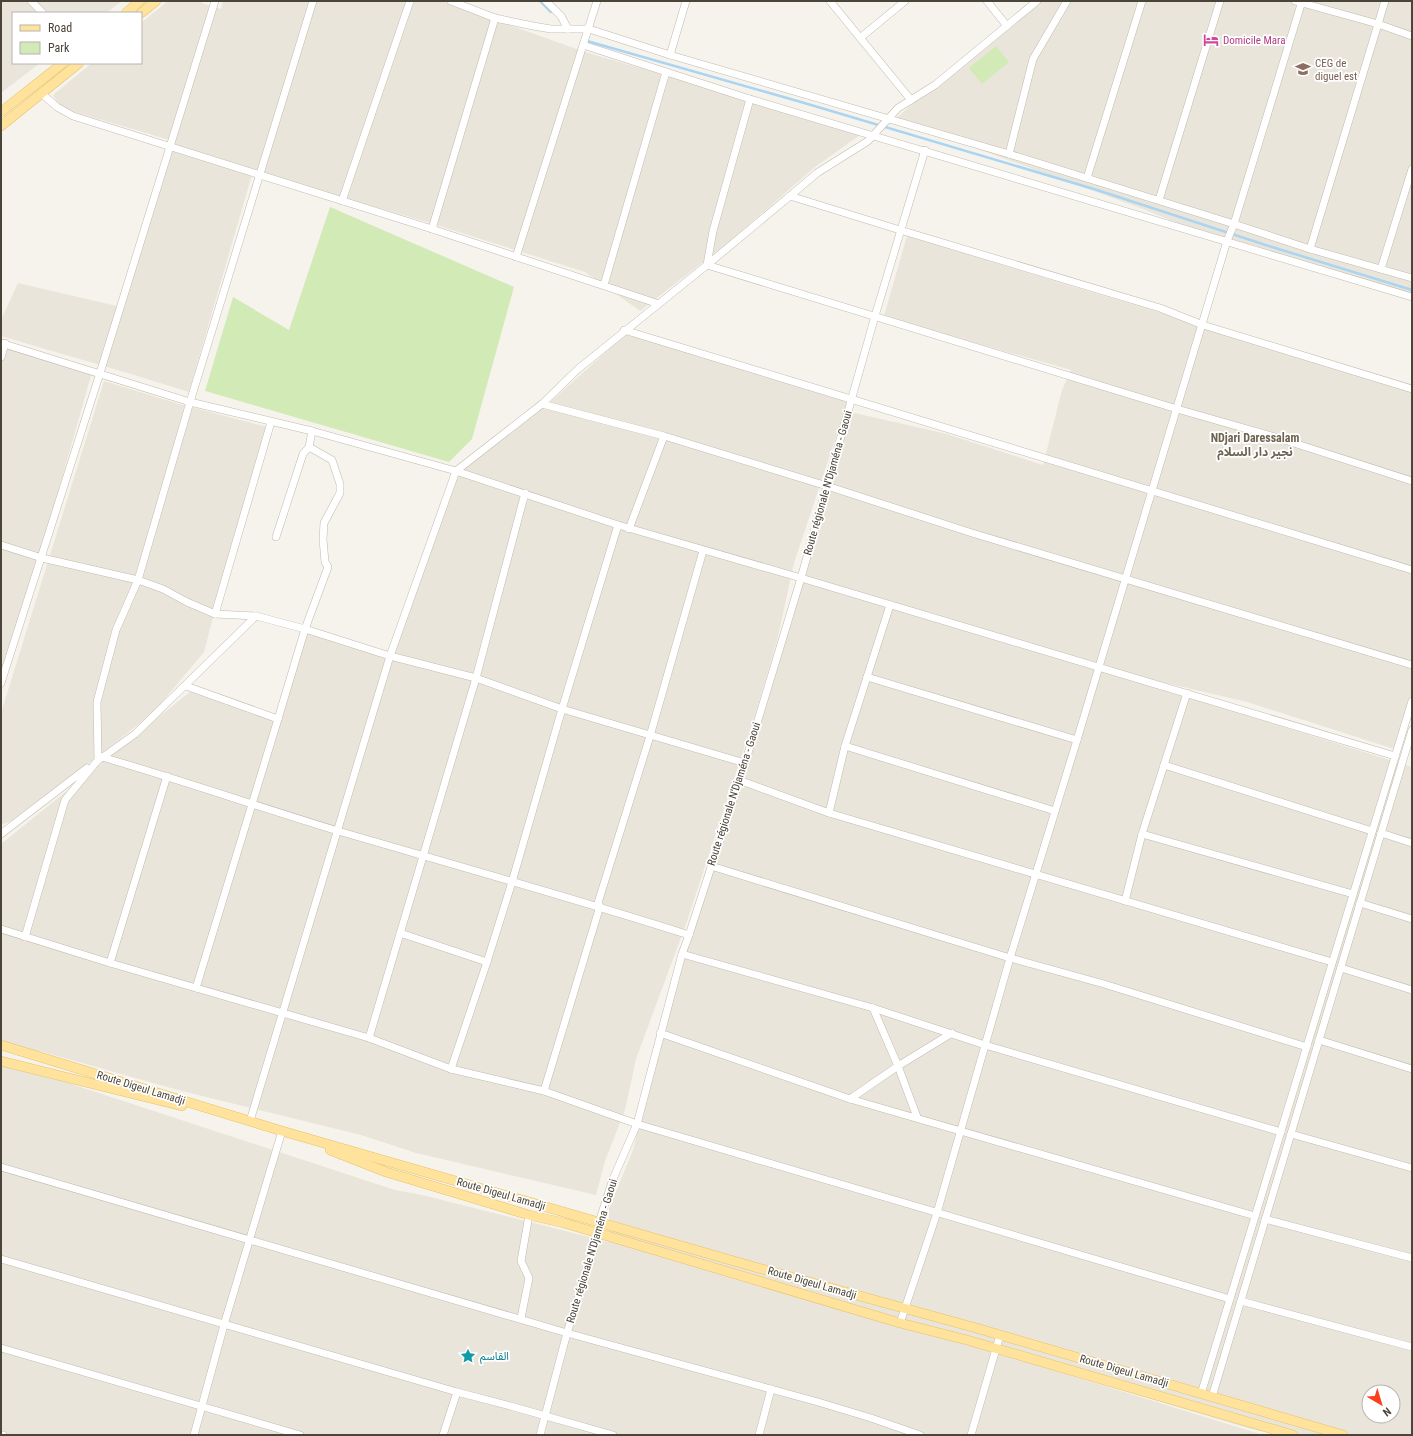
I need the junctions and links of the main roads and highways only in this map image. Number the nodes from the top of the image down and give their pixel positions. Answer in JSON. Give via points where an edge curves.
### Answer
{"nodes":[{"id":1,"x":140,"y":1,"type":"edge"},
{"id":2,"x":156,"y":1,"type":"edge"},
{"id":3,"x":127,"y":12,"type":"edge"},
{"id":4,"x":142,"y":12,"type":"edge"},
{"id":5,"x":62,"y":64,"type":"edge"},
{"id":6,"x":78,"y":64,"type":"edge"},
{"id":7,"x":1,"y":112,"type":"edge"},
{"id":8,"x":1,"y":126,"type":"edge"},
{"id":9,"x":1,"y":1045,"type":"edge"},
{"id":10,"x":1,"y":1063,"type":"edge"},
{"id":11,"x":282,"y":1131,"type":"junction"},
{"id":12,"x":1291,"y":1435,"type":"edge"},
{"id":13,"x":1343,"y":1435,"type":"edge"}],
"edges":[{"from":1,"to":3,"type":"main road"},
{"from":2,"to":4,"type":"main road"},
{"from":5,"to":7,"type":"main road"},
{"from":6,"to":8,"type":"main road"},
{"from":9,"to":11,"type":"main road","name":"Route Digeul Lamadji"},
{"from":10,"to":11,"type":"main road","name":"Route Digeul Lamadji"},
{"from":11,"to":12,"type":"main road","name":"Route Digeul Lamadji","via":[[386,1172]]},
{"from":11,"to":13,"type":"main road","name":"Route Digeul Lamadji"}]}
